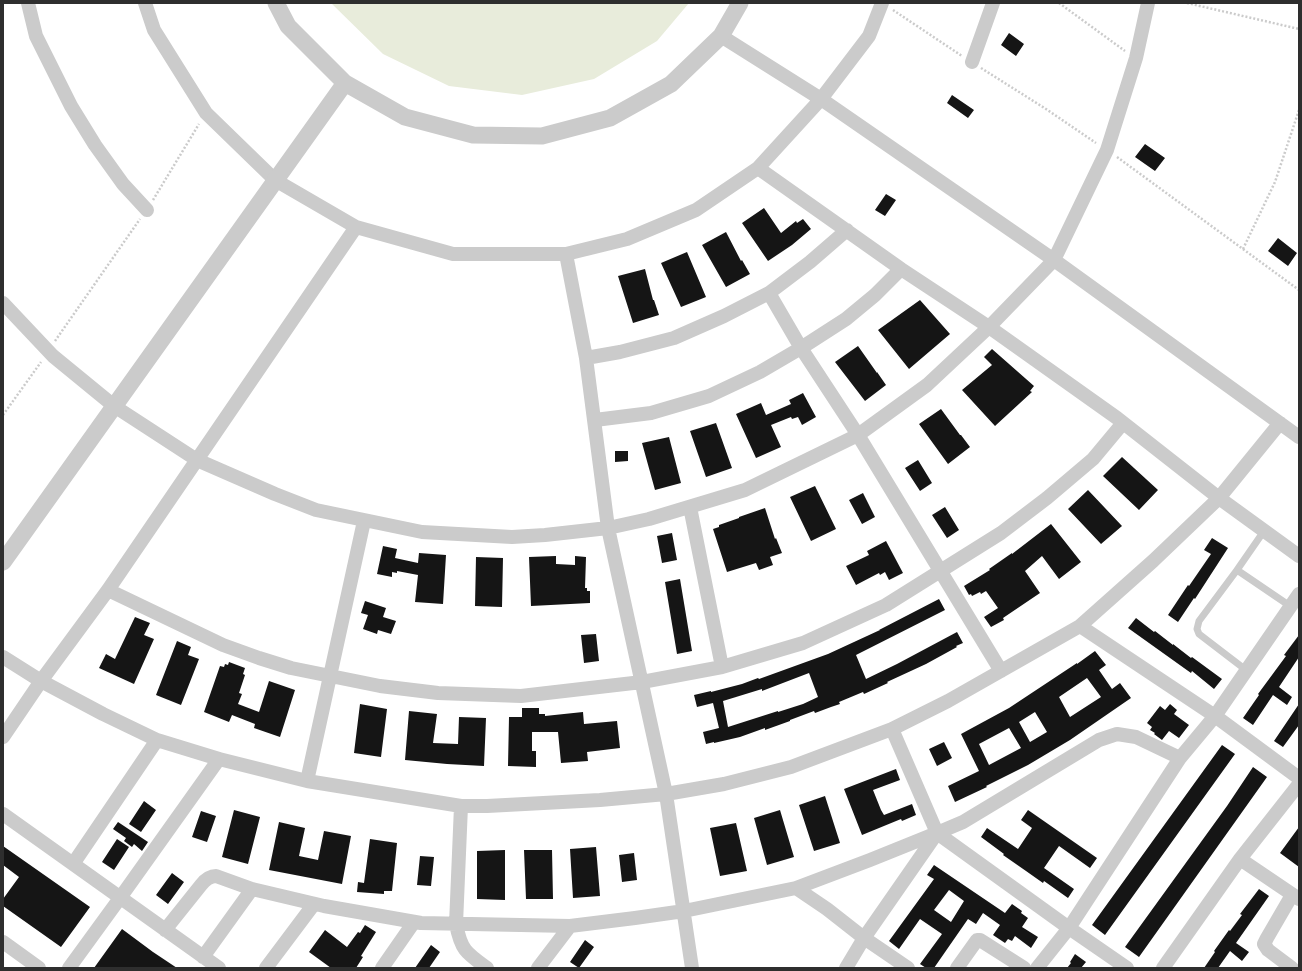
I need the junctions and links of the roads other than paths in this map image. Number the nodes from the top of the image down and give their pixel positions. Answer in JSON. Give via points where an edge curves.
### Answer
{"nodes":[{"id":1,"x":28,"y":3,"type":"edge"},
{"id":2,"x":145,"y":3,"type":"edge"},
{"id":3,"x":276,"y":3,"type":"edge"},
{"id":4,"x":740,"y":3,"type":"edge"},
{"id":5,"x":882,"y":3,"type":"edge"},
{"id":6,"x":993,"y":3,"type":"edge"},
{"id":7,"x":1148,"y":3,"type":"edge"},
{"id":8,"x":721,"y":36,"type":"junction"},
{"id":9,"x":972,"y":62,"type":"road end"},
{"id":10,"x":345,"y":83,"type":"junction"},
{"id":11,"x":821,"y":99,"type":"junction"},
{"id":12,"x":758,"y":168,"type":"junction"},
{"id":13,"x":275,"y":180,"type":"junction"},
{"id":14,"x":147,"y":210,"type":"road end"},
{"id":15,"x":356,"y":227,"type":"junction"},
{"id":16,"x":846,"y":230,"type":"junction"},
{"id":17,"x":566,"y":254,"type":"junction"},
{"id":18,"x":1054,"y":260,"type":"junction"},
{"id":19,"x":901,"y":269,"type":"junction"},
{"id":20,"x":769,"y":293,"type":"junction"},
{"id":21,"x":3,"y":303,"type":"edge"},
{"id":22,"x":989,"y":327,"type":"junction"},
{"id":23,"x":801,"y":348,"type":"junction"},
{"id":24,"x":586,"y":358,"type":"junction"},
{"id":25,"x":114,"y":406,"type":"junction"},
{"id":26,"x":595,"y":420,"type":"junction"},
{"id":27,"x":1123,"y":423,"type":"junction"},
{"id":28,"x":1280,"y":423,"type":"junction"},
{"id":29,"x":858,"y":435,"type":"junction"},
{"id":30,"x":1299,"y":437,"type":"edge"},
{"id":31,"x":198,"y":460,"type":"junction"},
{"id":32,"x":1219,"y":498,"type":"junction"},
{"id":33,"x":690,"y":507,"type":"junction"},
{"id":34,"x":364,"y":521,"type":"junction"},
{"id":35,"x":608,"y":528,"type":"junction"},
{"id":36,"x":1264,"y":531,"type":"junction"},
{"id":37,"x":1299,"y":556,"type":"edge"},
{"id":38,"x":3,"y":562,"type":"edge"},
{"id":39,"x":1237,"y":570,"type":"junction"},
{"id":40,"x":940,"y":571,"type":"junction"},
{"id":41,"x":108,"y":590,"type":"junction"},
{"id":42,"x":1299,"y":594,"type":"edge"},
{"id":43,"x":1290,"y":606,"type":"junction"},
{"id":44,"x":1080,"y":626,"type":"junction"},
{"id":45,"x":3,"y":656,"type":"edge"},
{"id":46,"x":722,"y":666,"type":"junction"},
{"id":47,"x":1246,"y":670,"type":"junction"},
{"id":48,"x":1001,"y":671,"type":"junction"},
{"id":49,"x":330,"y":675,"type":"junction"},
{"id":50,"x":41,"y":681,"type":"junction"},
{"id":51,"x":642,"y":682,"type":"junction"},
{"id":52,"x":1215,"y":716,"type":"junction"},
{"id":53,"x":892,"y":729,"type":"junction"},
{"id":54,"x":3,"y":737,"type":"edge"},
{"id":55,"x":157,"y":740,"type":"junction"},
{"id":56,"x":1180,"y":758,"type":"junction"},
{"id":57,"x":219,"y":759,"type":"junction"},
{"id":58,"x":1299,"y":778,"type":"edge"},
{"id":59,"x":307,"y":781,"type":"junction"},
{"id":60,"x":1299,"y":784,"type":"edge"},
{"id":61,"x":666,"y":794,"type":"junction"},
{"id":62,"x":461,"y":806,"type":"junction"},
{"id":63,"x":3,"y":814,"type":"edge"},
{"id":64,"x":938,"y":833,"type":"junction"},
{"id":65,"x":1240,"y":859,"type":"junction"},
{"id":66,"x":73,"y":864,"type":"junction"},
{"id":67,"x":252,"y":888,"type":"junction"},
{"id":68,"x":796,"y":888,"type":"junction"},
{"id":69,"x":1296,"y":897,"type":"edge"},
{"id":70,"x":120,"y":898,"type":"junction"},
{"id":71,"x":314,"y":904,"type":"junction"},
{"id":72,"x":684,"y":911,"type":"junction"},
{"id":73,"x":414,"y":922,"type":"junction"},
{"id":74,"x":456,"y":924,"type":"junction"},
{"id":75,"x":570,"y":926,"type":"junction"},
{"id":76,"x":1069,"y":928,"type":"junction"},
{"id":77,"x":165,"y":930,"type":"junction"},
{"id":78,"x":864,"y":938,"type":"junction"},
{"id":79,"x":3,"y":942,"type":"edge"},
{"id":80,"x":203,"y":957,"type":"junction"},
{"id":81,"x":39,"y":968,"type":"edge"},
{"id":82,"x":69,"y":968,"type":"edge"},
{"id":83,"x":220,"y":968,"type":"edge"},
{"id":84,"x":266,"y":968,"type":"edge"},
{"id":85,"x":382,"y":968,"type":"edge"},
{"id":86,"x":488,"y":968,"type":"edge"},
{"id":87,"x":538,"y":968,"type":"edge"},
{"id":88,"x":692,"y":968,"type":"edge"},
{"id":89,"x":846,"y":968,"type":"edge"},
{"id":90,"x":908,"y":968,"type":"edge"},
{"id":91,"x":957,"y":968,"type":"edge"},
{"id":92,"x":1024,"y":968,"type":"edge"},
{"id":93,"x":1037,"y":968,"type":"edge"},
{"id":94,"x":1127,"y":968,"type":"edge"},
{"id":95,"x":1163,"y":968,"type":"edge"},
{"id":96,"x":1292,"y":968,"type":"edge"}],
"edges":[{"from":1,"to":14,"type":"street","via":[[36,36],[72,106],[95,145],[123,184]]},
{"from":2,"to":13,"type":"street","via":[[154,30],[206,113]]},
{"from":3,"to":10,"type":"street","via":[[288,26]]},
{"from":4,"to":8,"type":"street"},
{"from":5,"to":11,"type":"street","via":[[869,36]]},
{"from":6,"to":9,"type":"street"},
{"from":7,"to":18,"type":"street","via":[[1136,58],[1107,150]]},
{"from":8,"to":10,"type":"street","via":[[671,84],[610,118],[542,136],[473,135],[405,117]]},
{"from":8,"to":11,"type":"street"},
{"from":10,"to":13,"type":"street"},
{"from":11,"to":12,"type":"street"},
{"from":11,"to":18,"type":"street"},
{"from":12,"to":16,"type":"street"},
{"from":12,"to":17,"type":"street","via":[[696,210],[627,239]]},
{"from":13,"to":15,"type":"street"},
{"from":13,"to":25,"type":"street"},
{"from":15,"to":17,"type":"street","via":[[453,254]]},
{"from":15,"to":31,"type":"street"},
{"from":16,"to":19,"type":"street"},
{"from":16,"to":20,"type":"street"},
{"from":17,"to":24,"type":"street"},
{"from":18,"to":22,"type":"street"},
{"from":18,"to":28,"type":"street"},
{"from":19,"to":22,"type":"street"},
{"from":19,"to":23,"type":"street","via":[[846,319]]},
{"from":20,"to":23,"type":"street"},
{"from":20,"to":24,"type":"street","via":[[674,338]]},
{"from":21,"to":25,"type":"street","via":[[48,351]]},
{"from":22,"to":27,"type":"street"},
{"from":22,"to":29,"type":"street","via":[[927,385]]},
{"from":23,"to":26,"type":"street","via":[[760,372],[709,396],[651,413]]},
{"from":23,"to":29,"type":"street"},
{"from":24,"to":26,"type":"street"},
{"from":25,"to":31,"type":"street"},
{"from":25,"to":38,"type":"street"},
{"from":26,"to":35,"type":"street"},
{"from":27,"to":32,"type":"street"},
{"from":27,"to":40,"type":"street","via":[[1093,459],[1047,498],[1001,533]]},
{"from":28,"to":30,"type":"street"},
{"from":28,"to":32,"type":"street"},
{"from":29,"to":33,"type":"street","via":[[745,490]]},
{"from":29,"to":40,"type":"street"},
{"from":31,"to":34,"type":"street","via":[[309,507]]},
{"from":31,"to":41,"type":"street"},
{"from":32,"to":36,"type":"street"},
{"from":32,"to":44,"type":"street"},
{"from":33,"to":35,"type":"street"},
{"from":33,"to":46,"type":"street"},
{"from":34,"to":35,"type":"street","via":[[422,532],[512,537]]},
{"from":34,"to":49,"type":"street"},
{"from":35,"to":51,"type":"street"},
{"from":36,"to":37,"type":"street"},
{"from":36,"to":39,"type":"lane"},
{"from":39,"to":43,"type":"lane"},
{"from":39,"to":47,"type":"lane","via":[[1199,621],[1197,629],[1198,634]]},
{"from":40,"to":46,"type":"street","via":[[886,605],[803,643]]},
{"from":40,"to":48,"type":"street"},
{"from":41,"to":49,"type":"street","via":[[223,645],[291,668]]},
{"from":41,"to":50,"type":"street"},
{"from":42,"to":43,"type":"street"},
{"from":43,"to":47,"type":"street"},
{"from":44,"to":48,"type":"street"},
{"from":44,"to":52,"type":"street"},
{"from":45,"to":50,"type":"street"},
{"from":46,"to":51,"type":"street"},
{"from":47,"to":52,"type":"street"},
{"from":48,"to":53,"type":"street"},
{"from":49,"to":51,"type":"street","via":[[380,686],[496,696],[521,696]]},
{"from":49,"to":59,"type":"street"},
{"from":50,"to":54,"type":"street"},
{"from":50,"to":55,"type":"street"},
{"from":51,"to":61,"type":"street"},
{"from":52,"to":56,"type":"street"},
{"from":52,"to":58,"type":"street"},
{"from":53,"to":61,"type":"street","via":[[791,766],[724,784]]},
{"from":53,"to":64,"type":"street"},
{"from":55,"to":57,"type":"street"},
{"from":55,"to":66,"type":"street"},
{"from":56,"to":64,"type":"street","via":[[1136,736],[1117,734],[1099,740],[963,822]]},
{"from":56,"to":76,"type":"street"},
{"from":57,"to":59,"type":"street"},
{"from":57,"to":70,"type":"street"},
{"from":59,"to":62,"type":"street"},
{"from":60,"to":65,"type":"street"},
{"from":61,"to":62,"type":"street","via":[[600,800]]},
{"from":61,"to":72,"type":"street"},
{"from":62,"to":74,"type":"street"},
{"from":63,"to":66,"type":"street"},
{"from":64,"to":68,"type":"street"},
{"from":64,"to":76,"type":"street"},
{"from":64,"to":78,"type":"street"},
{"from":65,"to":69,"type":"street"},
{"from":65,"to":95,"type":"street"},
{"from":66,"to":70,"type":"street"},
{"from":67,"to":71,"type":"street"},
{"from":67,"to":77,"type":"street","via":[[216,876],[209,877]]},
{"from":67,"to":80,"type":"street"},
{"from":68,"to":72,"type":"street"},
{"from":68,"to":78,"type":"street"},
{"from":69,"to":96,"type":"street","via":[[1264,944]]},
{"from":70,"to":77,"type":"street"},
{"from":70,"to":82,"type":"street"},
{"from":71,"to":73,"type":"street"},
{"from":71,"to":84,"type":"street"},
{"from":72,"to":75,"type":"street"},
{"from":72,"to":88,"type":"street"},
{"from":73,"to":74,"type":"street"},
{"from":73,"to":85,"type":"street"},
{"from":74,"to":75,"type":"street"},
{"from":74,"to":86,"type":"street","via":[[464,950]]},
{"from":75,"to":87,"type":"street"},
{"from":76,"to":93,"type":"street"},
{"from":76,"to":94,"type":"street"},
{"from":77,"to":80,"type":"street"},
{"from":78,"to":89,"type":"street"},
{"from":78,"to":90,"type":"street"},
{"from":79,"to":81,"type":"street"},
{"from":80,"to":83,"type":"street"},
{"from":91,"to":92,"type":"street","via":[[977,940]]}]}
